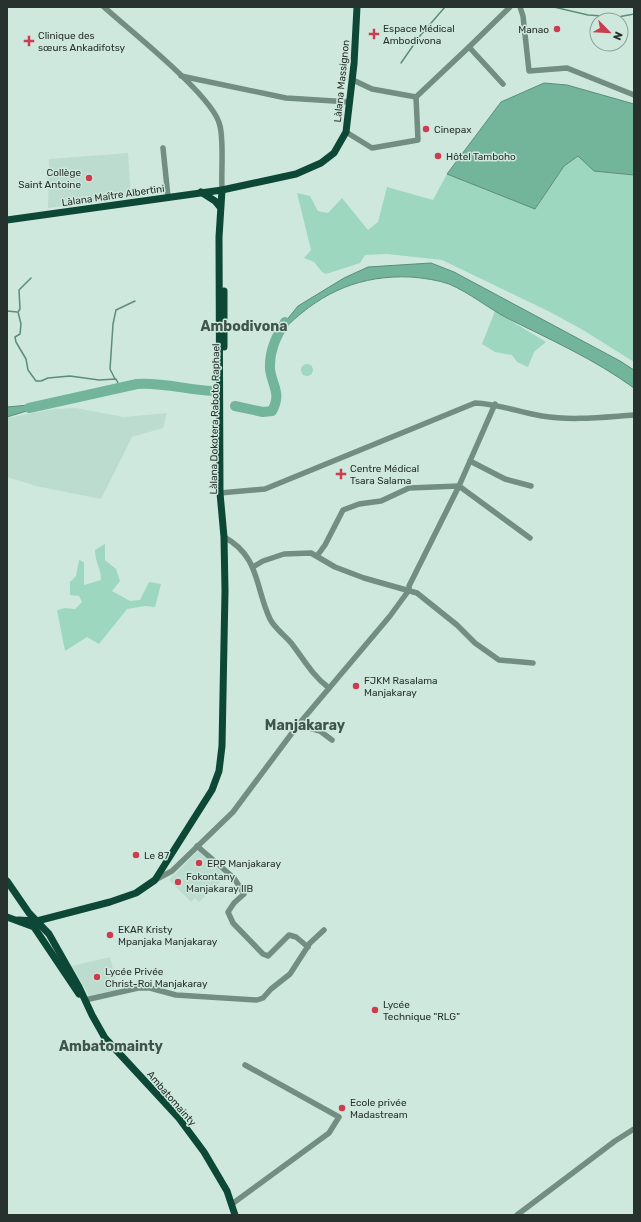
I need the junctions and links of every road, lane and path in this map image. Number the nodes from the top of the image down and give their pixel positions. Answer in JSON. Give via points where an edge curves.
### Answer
{"nodes":[{"id":1,"x":104,"y":7,"type":"edge"},
{"id":2,"x":357,"y":7,"type":"edge"},
{"id":3,"x":510,"y":7,"type":"edge"},
{"id":4,"x":520,"y":7,"type":"edge"},
{"id":5,"x":469,"y":47,"type":"junction"},
{"id":6,"x":181,"y":76,"type":"junction"},
{"id":7,"x":353,"y":80,"type":"junction"},
{"id":8,"x":503,"y":84,"type":"dead end"},
{"id":9,"x":634,"y":95,"type":"edge"},
{"id":10,"x":416,"y":97,"type":"junction"},
{"id":11,"x":350,"y":102,"type":"junction"},
{"id":12,"x":346,"y":132,"type":"junction"},
{"id":13,"x":163,"y":148,"type":"dead end"},
{"id":14,"x":222,"y":190,"type":"junction"},
{"id":15,"x":201,"y":192,"type":"junction"},
{"id":16,"x":168,"y":197,"type":"junction"},
{"id":17,"x":220,"y":207,"type":"junction"},
{"id":18,"x":7,"y":220,"type":"edge"},
{"id":19,"x":495,"y":404,"type":"junction"},
{"id":20,"x":634,"y":415,"type":"edge"},
{"id":21,"x":470,"y":461,"type":"junction"},
{"id":22,"x":459,"y":486,"type":"junction"},
{"id":23,"x":531,"y":486,"type":"dead end"},
{"id":24,"x":222,"y":493,"type":"junction"},
{"id":25,"x":224,"y":537,"type":"junction"},
{"id":26,"x":530,"y":538,"type":"dead end"},
{"id":27,"x":317,"y":556,"type":"junction"},
{"id":28,"x":253,"y":567,"type":"junction"},
{"id":29,"x":409,"y":590,"type":"junction"},
{"id":30,"x":532,"y":663,"type":"dead end"},
{"id":31,"x":329,"y":688,"type":"junction"},
{"id":32,"x":298,"y":725,"type":"junction"},
{"id":33,"x":332,"y":740,"type":"dead end"},
{"id":34,"x":197,"y":846,"type":"junction"},
{"id":35,"x":155,"y":880,"type":"junction"},
{"id":36,"x":7,"y":881,"type":"edge"},
{"id":37,"x":21,"y":902,"type":"junction"},
{"id":38,"x":29,"y":913,"type":"junction"},
{"id":39,"x":61,"y":915,"type":"junction"},
{"id":40,"x":8,"y":917,"type":"edge"},
{"id":41,"x":18,"y":920,"type":"junction"},
{"id":42,"x":39,"y":923,"type":"junction"},
{"id":43,"x":324,"y":930,"type":"dead end"},
{"id":44,"x":40,"y":934,"type":"junction"},
{"id":45,"x":49,"y":934,"type":"junction"},
{"id":46,"x":308,"y":947,"type":"junction"},
{"id":47,"x":85,"y":1000,"type":"junction"},
{"id":48,"x":245,"y":1065,"type":"dead end"},
{"id":49,"x":634,"y":1130,"type":"edge"},
{"id":50,"x":232,"y":1204,"type":"junction"},
{"id":51,"x":235,"y":1215,"type":"edge"},
{"id":52,"x":517,"y":1215,"type":"edge"}],
"edges":[{"from":1,"to":6,"type":"street"},
{"from":2,"to":7,"type":"main road","name":"Làlana Massignon"},
{"from":3,"to":5,"type":"street"},
{"from":4,"to":9,"type":"street","via":[[529,71],[567,68]]},
{"from":5,"to":8,"type":"street"},
{"from":5,"to":10,"type":"street"},
{"from":6,"to":11,"type":"street","via":[[286,98]]},
{"from":6,"to":14,"type":"street","via":[[214,110],[220,126]]},
{"from":7,"to":10,"type":"street","via":[[372,89]]},
{"from":7,"to":11,"type":"main road","name":"Làlana Massignon"},
{"from":10,"to":12,"type":"street","via":[[418,140],[372,148]]},
{"from":11,"to":12,"type":"main road","name":"Làlana Massignon"},
{"from":12,"to":14,"type":"main road","name":"Làlana Massignon","via":[[334,154],[308,170]]},
{"from":13,"to":16,"type":"street"},
{"from":14,"to":15,"type":"main road","name":"Làlana Maître Albertini"},
{"from":14,"to":17,"type":"main road","name":"Làlana Dokotera Raboto Raphael"},
{"from":15,"to":16,"type":"main road","name":"Làlana Maître Albertini"},
{"from":15,"to":17,"type":"main road","via":[[215,200]]},
{"from":16,"to":18,"type":"main road","name":"Làlana Maître Albertini"},
{"from":17,"to":24,"type":"main road","name":"Làlana Dokotera Raboto Raphael"},
{"from":19,"to":20,"type":"street","via":[[542,416],[580,418]]},
{"from":19,"to":21,"type":"street"},
{"from":19,"to":24,"type":"street","via":[[475,403],[265,489]]},
{"from":21,"to":22,"type":"street"},
{"from":21,"to":23,"type":"street","via":[[505,479]]},
{"from":22,"to":26,"type":"street"},
{"from":22,"to":27,"type":"street","via":[[409,488],[381,501],[343,510]]},
{"from":22,"to":29,"type":"street"},
{"from":24,"to":25,"type":"main road","name":"Làlana Dokotera Raboto Raphael"},
{"from":25,"to":28,"type":"street","via":[[237,544]]},
{"from":25,"to":35,"type":"main road","name":"Làlana Dokotera Raboto Raphael","via":[[222,746],[219,771],[212,790]]},
{"from":27,"to":28,"type":"street","via":[[311,553],[284,554]]},
{"from":27,"to":29,"type":"street","via":[[335,567],[364,578]]},
{"from":28,"to":31,"type":"street","via":[[270,620],[291,643],[317,679]]},
{"from":29,"to":30,"type":"street","via":[[417,593],[475,643],[499,660]]},
{"from":29,"to":31,"type":"street"},
{"from":31,"to":32,"type":"street"},
{"from":32,"to":33,"type":"street","via":[[320,731]]},
{"from":32,"to":34,"type":"street","via":[[233,812]]},
{"from":34,"to":35,"type":"street","via":[[172,871]]},
{"from":34,"to":46,"type":"street","via":[[234,878],[244,894],[228,912],[233,923],[263,954],[268,956],[288,935]]},
{"from":35,"to":39,"type":"main road","via":[[136,893]]},
{"from":36,"to":37,"type":"main road","name":"Ambatomainty"},
{"from":37,"to":38,"type":"main road","name":"Ambatomainty"},
{"from":37,"to":40,"type":"main road","via":[[23,913]]},
{"from":38,"to":39,"type":"main road","via":[[41,919]]},
{"from":38,"to":42,"type":"main road","name":"Ambatomainty"},
{"from":39,"to":42,"type":"main road"},
{"from":39,"to":45,"type":"main road","via":[[48,922],[46,926]]},
{"from":40,"to":41,"type":"main road"},
{"from":41,"to":42,"type":"main road"},
{"from":41,"to":44,"type":"main road","via":[[34,927]]},
{"from":42,"to":44,"type":"main road"},
{"from":42,"to":45,"type":"main road","name":"Ambatomainty"},
{"from":43,"to":46,"type":"street"},
{"from":44,"to":47,"type":"main road","name":"Ambatomainty"},
{"from":45,"to":47,"type":"main road","name":"Ambatomainty"},
{"from":46,"to":47,"type":"street","via":[[290,974],[263,998],[257,1000],[176,995],[150,988],[138,988]]},
{"from":47,"to":50,"type":"main road","name":"Ambatomainty","via":[[105,1038],[178,1117],[204,1152]]},
{"from":48,"to":50,"type":"street","via":[[339,1117],[329,1133]]},
{"from":49,"to":52,"type":"street","via":[[615,1141]]},
{"from":50,"to":51,"type":"main road","name":"Ambatomainty"}]}
